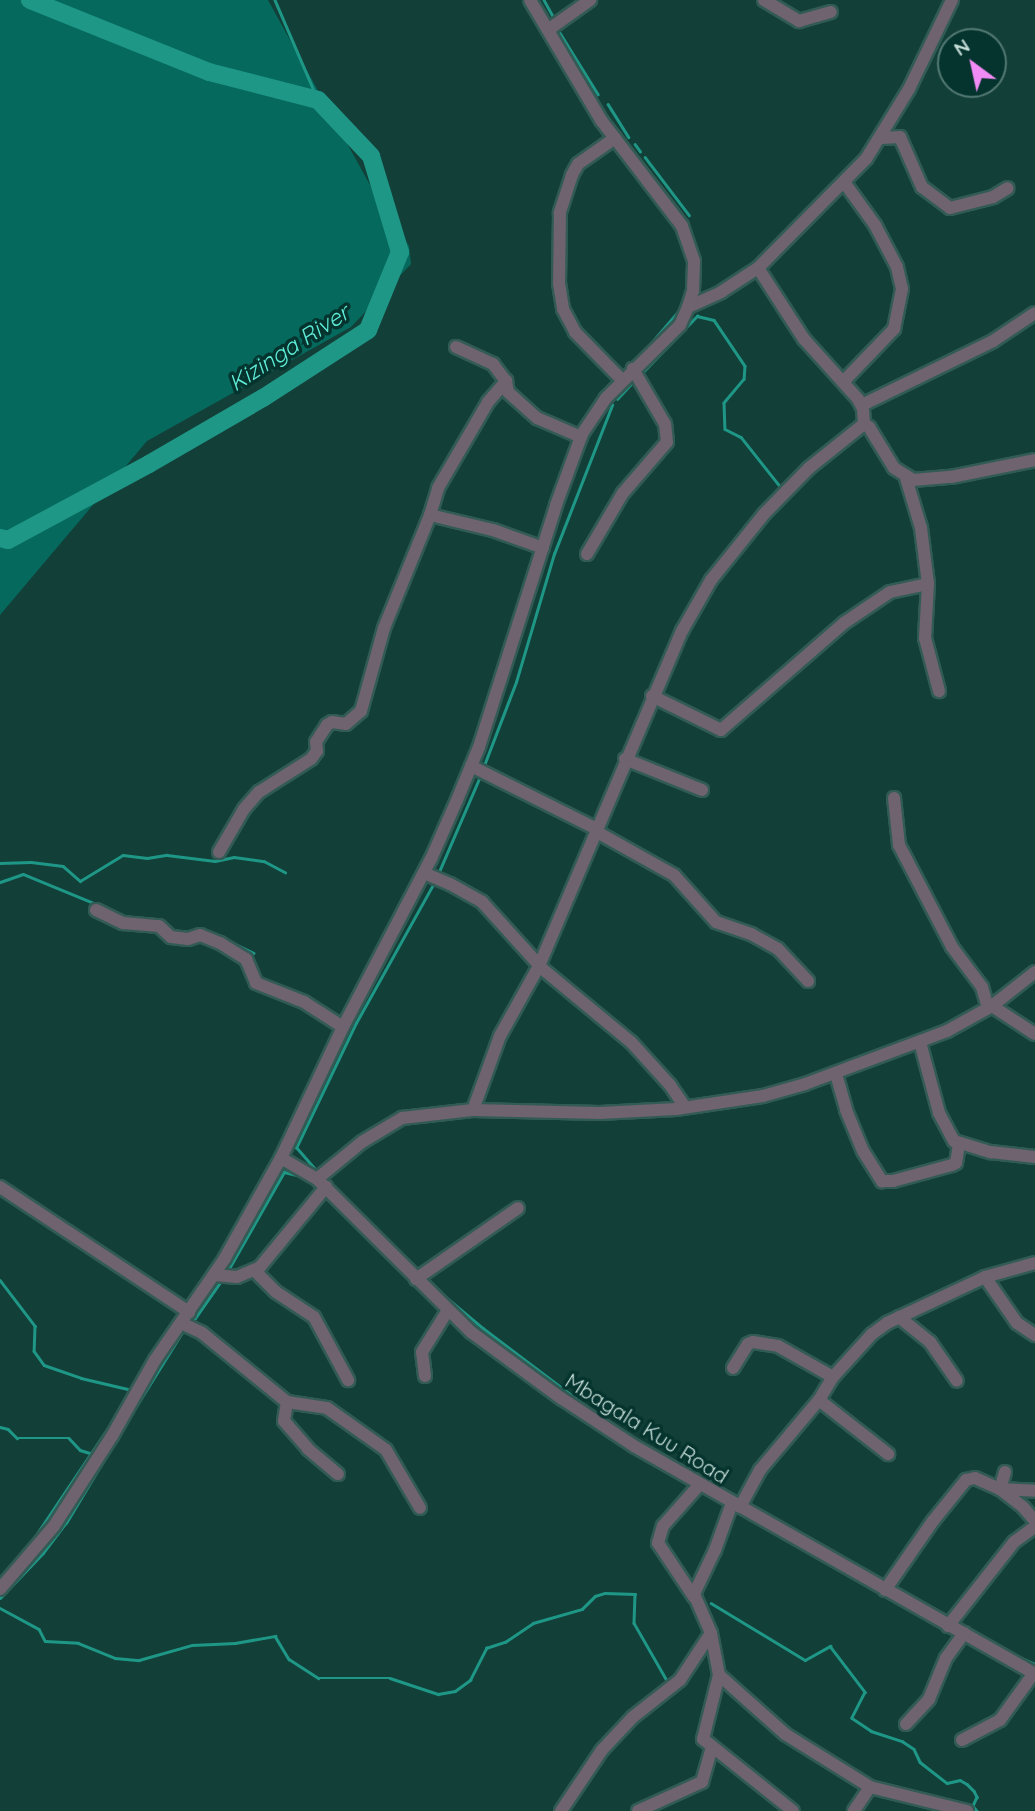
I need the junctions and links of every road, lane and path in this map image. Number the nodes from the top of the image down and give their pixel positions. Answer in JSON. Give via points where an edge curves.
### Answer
{"nodes":[{"id":1,"x":530,"y":0,"type":"edge"},
{"id":2,"x":590,"y":0,"type":"edge"},
{"id":3,"x":764,"y":0,"type":"edge"},
{"id":4,"x":952,"y":0,"type":"edge"},
{"id":5,"x":831,"y":12,"type":"dead end"},
{"id":6,"x":548,"y":30,"type":"junction"},
{"id":7,"x":615,"y":138,"type":"junction"},
{"id":8,"x":882,"y":138,"type":"junction"},
{"id":9,"x":844,"y":182,"type":"junction"},
{"id":10,"x":1008,"y":188,"type":"dead end"},
{"id":11,"x":758,"y":268,"type":"junction"},
{"id":12,"x":688,"y":307,"type":"junction"},
{"id":13,"x":1035,"y":313,"type":"edge"},
{"id":14,"x":456,"y":346,"type":"dead end"},
{"id":15,"x":633,"y":369,"type":"junction"},
{"id":16,"x":622,"y":380,"type":"junction"},
{"id":17,"x":506,"y":381,"type":"junction"},
{"id":18,"x":843,"y":382,"type":"junction"},
{"id":19,"x":862,"y":405,"type":"junction"},
{"id":20,"x":864,"y":424,"type":"junction"},
{"id":21,"x":581,"y":437,"type":"junction"},
{"id":22,"x":1035,"y":460,"type":"edge"},
{"id":23,"x":906,"y":478,"type":"junction"},
{"id":24,"x":430,"y":515,"type":"junction"},
{"id":25,"x":543,"y":548,"type":"junction"},
{"id":26,"x":587,"y":554,"type":"dead end"},
{"id":27,"x":928,"y":584,"type":"junction"},
{"id":28,"x":939,"y":691,"type":"dead end"},
{"id":29,"x":652,"y":696,"type":"junction"},
{"id":30,"x":625,"y":760,"type":"junction"},
{"id":31,"x":471,"y":766,"type":"junction"},
{"id":32,"x":702,"y":790,"type":"dead end"},
{"id":33,"x":894,"y":798,"type":"dead end"},
{"id":34,"x":597,"y":830,"type":"junction"},
{"id":35,"x":219,"y":852,"type":"dead end"},
{"id":36,"x":424,"y":873,"type":"junction"},
{"id":37,"x":96,"y":910,"type":"dead end"},
{"id":38,"x":539,"y":965,"type":"junction"},
{"id":39,"x":1035,"y":972,"type":"edge"},
{"id":40,"x":808,"y":981,"type":"dead end"},
{"id":41,"x":990,"y":1007,"type":"junction"},
{"id":42,"x":343,"y":1027,"type":"junction"},
{"id":43,"x":1035,"y":1034,"type":"edge"},
{"id":44,"x":920,"y":1042,"type":"junction"},
{"id":45,"x":836,"y":1074,"type":"junction"},
{"id":46,"x":684,"y":1106,"type":"junction"},
{"id":47,"x":473,"y":1110,"type":"junction"},
{"id":48,"x":959,"y":1145,"type":"junction"},
{"id":49,"x":1035,"y":1157,"type":"edge"},
{"id":50,"x":282,"y":1158,"type":"junction"},
{"id":51,"x":321,"y":1183,"type":"junction"},
{"id":52,"x":0,"y":1187,"type":"edge"},
{"id":53,"x":518,"y":1208,"type":"dead end"},
{"id":54,"x":1035,"y":1263,"type":"edge"},
{"id":55,"x":254,"y":1270,"type":"junction"},
{"id":56,"x":214,"y":1275,"type":"junction"},
{"id":57,"x":985,"y":1277,"type":"junction"},
{"id":58,"x":416,"y":1279,"type":"junction"},
{"id":59,"x":448,"y":1310,"type":"junction"},
{"id":60,"x":189,"y":1312,"type":"junction"},
{"id":61,"x":899,"y":1317,"type":"junction"},
{"id":62,"x":181,"y":1323,"type":"junction"},
{"id":63,"x":1035,"y":1335,"type":"edge"},
{"id":64,"x":733,"y":1368,"type":"dead end"},
{"id":65,"x":425,"y":1376,"type":"dead end"},
{"id":66,"x":833,"y":1377,"type":"junction"},
{"id":67,"x":348,"y":1380,"type":"dead end"},
{"id":68,"x":957,"y":1381,"type":"dead end"},
{"id":69,"x":819,"y":1400,"type":"junction"},
{"id":70,"x":287,"y":1402,"type":"junction"},
{"id":71,"x":888,"y":1454,"type":"dead end"},
{"id":72,"x":1004,"y":1472,"type":"dead end"},
{"id":73,"x":338,"y":1474,"type":"dead end"},
{"id":74,"x":700,"y":1484,"type":"junction"},
{"id":75,"x":1000,"y":1489,"type":"junction"},
{"id":76,"x":1035,"y":1491,"type":"edge"},
{"id":77,"x":736,"y":1505,"type":"junction"},
{"id":78,"x":420,"y":1508,"type":"dead end"},
{"id":79,"x":1035,"y":1521,"type":"edge"},
{"id":80,"x":1035,"y":1527,"type":"edge"},
{"id":81,"x":0,"y":1590,"type":"edge"},
{"id":82,"x":885,"y":1590,"type":"junction"},
{"id":83,"x":694,"y":1597,"type":"junction"},
{"id":84,"x":948,"y":1626,"type":"junction"},
{"id":85,"x":711,"y":1633,"type":"junction"},
{"id":86,"x":964,"y":1633,"type":"junction"},
{"id":87,"x":1035,"y":1674,"type":"edge"},
{"id":88,"x":719,"y":1675,"type":"junction"},
{"id":89,"x":906,"y":1724,"type":"dead end"},
{"id":90,"x":962,"y":1740,"type":"dead end"},
{"id":91,"x":712,"y":1747,"type":"junction"},
{"id":92,"x":870,"y":1787,"type":"junction"},
{"id":93,"x":561,"y":1811,"type":"edge"},
{"id":94,"x":638,"y":1811,"type":"edge"},
{"id":95,"x":793,"y":1811,"type":"edge"},
{"id":96,"x":854,"y":1811,"type":"edge"},
{"id":97,"x":967,"y":1811,"type":"edge"}],
"edges":[{"from":1,"to":6,"type":"street"},
{"from":2,"to":6,"type":"street"},
{"from":3,"to":5,"type":"street","via":[[799,21]]},
{"from":4,"to":8,"type":"street"},
{"from":6,"to":7,"type":"street"},
{"from":7,"to":12,"type":"street","via":[[688,238],[694,261]]},
{"from":7,"to":16,"type":"street","via":[[578,164],[568,185],[560,213],[559,284],[563,309],[575,332]]},
{"from":8,"to":9,"type":"street"},
{"from":8,"to":10,"type":"street","via":[[901,137],[922,187],[950,208],[993,197]]},
{"from":9,"to":11,"type":"street"},
{"from":9,"to":18,"type":"street","via":[[897,267],[902,289],[894,329]]},
{"from":11,"to":12,"type":"street"},
{"from":11,"to":18,"type":"street","via":[[804,339]]},
{"from":12,"to":15,"type":"street","via":[[680,325]]},
{"from":13,"to":19,"type":"street","via":[[993,341]]},
{"from":14,"to":17,"type":"street","via":[[493,364]]},
{"from":15,"to":16,"type":"street"},
{"from":15,"to":26,"type":"street","via":[[665,424],[667,442],[623,493]]},
{"from":16,"to":21,"type":"street","via":[[593,413]]},
{"from":17,"to":21,"type":"street","via":[[508,392],[529,412]]},
{"from":17,"to":24,"type":"street","via":[[461,445],[438,488]]},
{"from":18,"to":19,"type":"street"},
{"from":19,"to":20,"type":"street"},
{"from":20,"to":23,"type":"street"},
{"from":20,"to":29,"type":"street","via":[[788,488],[724,564],[693,610]]},
{"from":21,"to":25,"type":"street"},
{"from":22,"to":23,"type":"street","via":[[941,478]]},
{"from":23,"to":27,"type":"street","via":[[921,528]]},
{"from":24,"to":25,"type":"street"},
{"from":24,"to":35,"type":"street","via":[[384,628],[361,711],[346,724],[327,725],[311,759],[259,792]]},
{"from":25,"to":31,"type":"street"},
{"from":27,"to":28,"type":"street","via":[[925,638]]},
{"from":27,"to":29,"type":"street","via":[[890,592],[844,623],[724,729]]},
{"from":29,"to":30,"type":"street"},
{"from":30,"to":32,"type":"street"},
{"from":30,"to":34,"type":"street"},
{"from":31,"to":34,"type":"street"},
{"from":31,"to":36,"type":"street"},
{"from":33,"to":41,"type":"street","via":[[899,845],[952,947],[982,987]]},
{"from":34,"to":38,"type":"street"},
{"from":34,"to":40,"type":"street","via":[[674,875],[716,922],[778,949]]},
{"from":36,"to":38,"type":"street","via":[[482,902]]},
{"from":36,"to":42,"type":"street"},
{"from":37,"to":42,"type":"street","via":[[123,923],[159,926],[172,937],[188,940],[200,935],[220,943],[246,959],[256,983],[304,1002]]},
{"from":38,"to":46,"type":"street","via":[[631,1042]]},
{"from":38,"to":47,"type":"street","via":[[500,1036]]},
{"from":39,"to":41,"type":"street"},
{"from":41,"to":43,"type":"street"},
{"from":41,"to":44,"type":"street"},
{"from":42,"to":50,"type":"street"},
{"from":44,"to":45,"type":"street"},
{"from":44,"to":48,"type":"street","via":[[939,1113]]},
{"from":45,"to":46,"type":"street","via":[[764,1096]]},
{"from":45,"to":48,"type":"street","via":[[863,1151],[882,1181],[952,1165]]},
{"from":46,"to":47,"type":"street","via":[[600,1113]]},
{"from":47,"to":51,"type":"street","via":[[393,1121],[362,1142]]},
{"from":48,"to":49,"type":"street"},
{"from":50,"to":51,"type":"street","name":"Mbagala Kuu Road"},
{"from":50,"to":56,"type":"street"},
{"from":51,"to":55,"type":"street"},
{"from":51,"to":58,"type":"street","name":"Mbagala Kuu Road"},
{"from":52,"to":60,"type":"street"},
{"from":53,"to":58,"type":"street"},
{"from":54,"to":57,"type":"street"},
{"from":55,"to":56,"type":"street","via":[[237,1277]]},
{"from":55,"to":67,"type":"street","via":[[276,1292],[314,1317]]},
{"from":56,"to":60,"type":"street"},
{"from":57,"to":61,"type":"street"},
{"from":57,"to":63,"type":"street","via":[[1017,1323]]},
{"from":58,"to":59,"type":"street","name":"Mbagala Kuu Road"},
{"from":59,"to":65,"type":"street","via":[[422,1352]]},
{"from":59,"to":74,"type":"street","name":"Mbagala Kuu Road","via":[[539,1383]]},
{"from":60,"to":62,"type":"street"},
{"from":61,"to":66,"type":"street","via":[[872,1334]]},
{"from":61,"to":68,"type":"street","via":[[930,1342]]},
{"from":62,"to":70,"type":"street","via":[[202,1333]]},
{"from":62,"to":81,"type":"street","via":[[54,1526]]},
{"from":64,"to":66,"type":"street","via":[[753,1342],[778,1346]]},
{"from":66,"to":69,"type":"street"},
{"from":69,"to":71,"type":"street"},
{"from":69,"to":77,"type":"street"},
{"from":70,"to":73,"type":"street","via":[[284,1420],[308,1449]]},
{"from":70,"to":78,"type":"street","via":[[327,1408],[386,1450]]},
{"from":72,"to":75,"type":"street"},
{"from":74,"to":77,"type":"street","name":"Mbagala Kuu Road"},
{"from":74,"to":83,"type":"street","via":[[663,1526],[658,1543]]},
{"from":75,"to":76,"type":"street"},
{"from":75,"to":79,"type":"street"},
{"from":75,"to":82,"type":"street","via":[[966,1479]]},
{"from":77,"to":82,"type":"street","name":"Mbagala Kuu Road"},
{"from":77,"to":83,"type":"street"},
{"from":80,"to":84,"type":"street","via":[[1014,1542]]},
{"from":82,"to":84,"type":"street","name":"Mbagala Kuu Road"},
{"from":83,"to":85,"type":"street"},
{"from":84,"to":86,"type":"street","name":"Mbagala Kuu Road"},
{"from":85,"to":88,"type":"street"},
{"from":85,"to":93,"type":"street","via":[[680,1680],[633,1717],[602,1750]]},
{"from":86,"to":87,"type":"street","name":"Mbagala Kuu Road"},
{"from":86,"to":89,"type":"street","via":[[946,1658],[929,1699]]},
{"from":87,"to":90,"type":"street","via":[[1000,1720]]},
{"from":88,"to":91,"type":"street","via":[[702,1735]]},
{"from":88,"to":92,"type":"street","via":[[785,1734]]},
{"from":91,"to":94,"type":"street","via":[[702,1783]]},
{"from":91,"to":95,"type":"street"},
{"from":92,"to":96,"type":"street"},
{"from":92,"to":97,"type":"street"}]}
